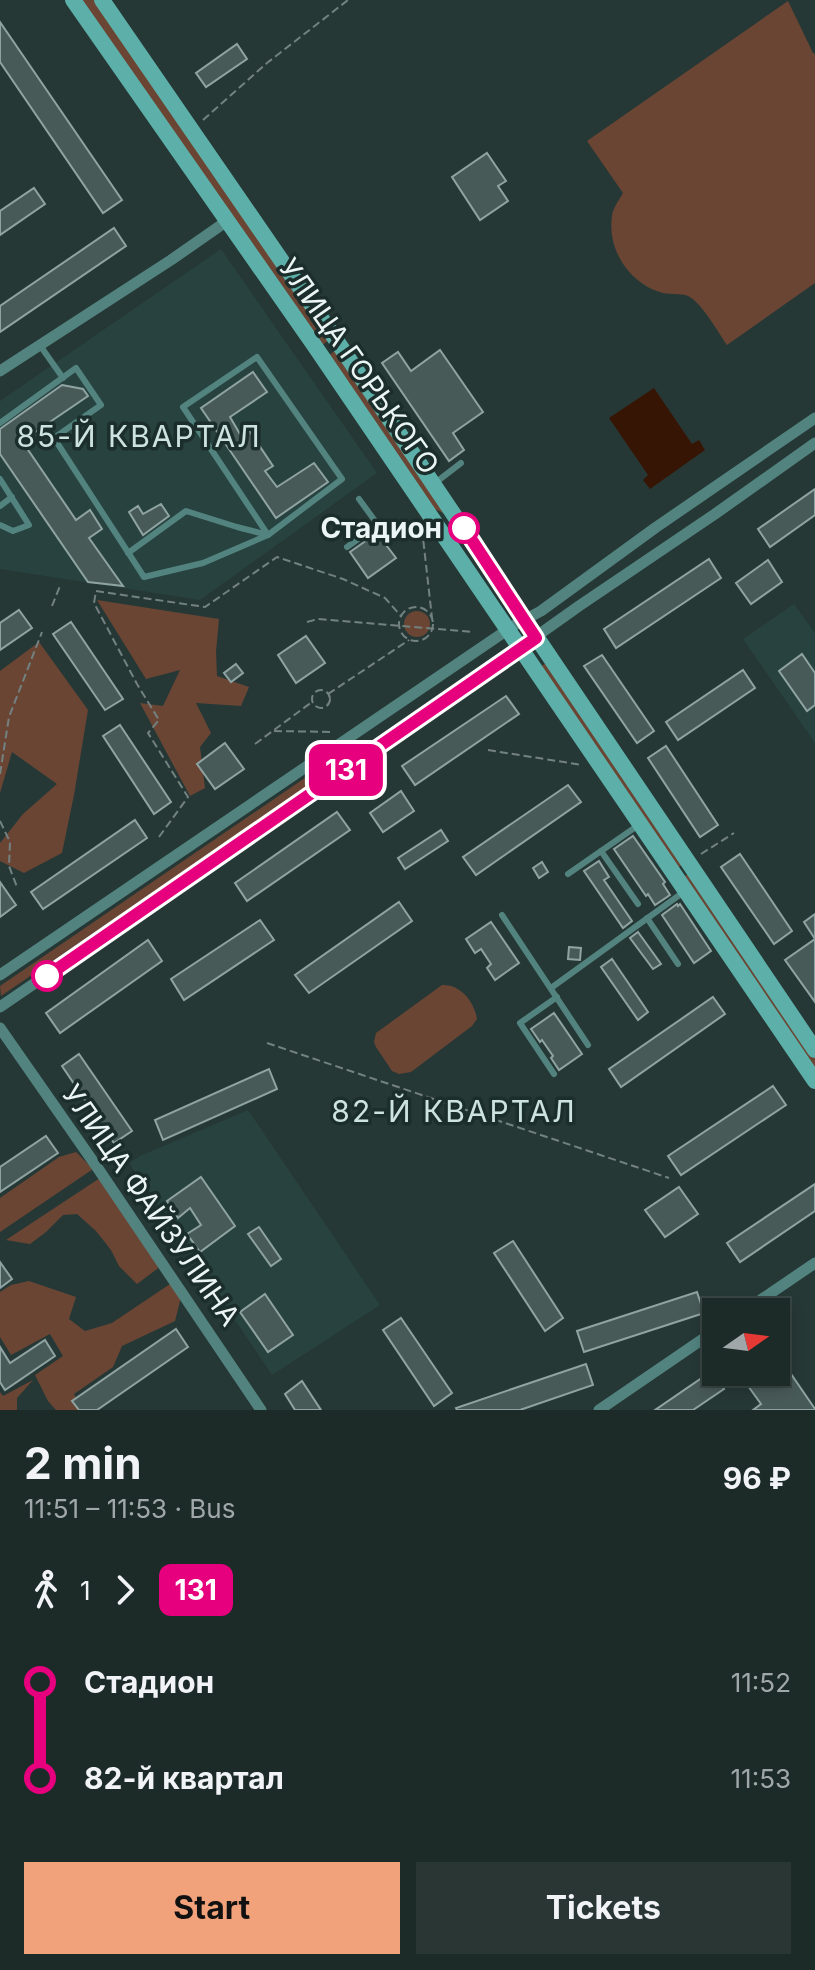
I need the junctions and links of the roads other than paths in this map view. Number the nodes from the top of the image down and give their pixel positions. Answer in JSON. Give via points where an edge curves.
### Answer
{"nodes":[{"id":1,"x":73,"y":0,"type":"edge"},
{"id":2,"x":102,"y":0,"type":"edge"},
{"id":3,"x":227,"y":221,"type":"junction"},
{"id":4,"x":332,"y":334,"type":"junction"},
{"id":5,"x":39,"y":344,"type":"junction"},
{"id":6,"x":314,"y":345,"type":"junction"},
{"id":7,"x":0,"y":371,"type":"edge"},
{"id":8,"x":63,"y":378,"type":"junction"},
{"id":9,"x":815,"y":418,"type":"edge"},
{"id":10,"x":0,"y":423,"type":"edge"},
{"id":11,"x":815,"y":443,"type":"edge"},
{"id":12,"x":461,"y":463,"type":"dead end"},
{"id":13,"x":0,"y":479,"type":"edge"},
{"id":14,"x":434,"y":484,"type":"junction"},
{"id":15,"x":12,"y":497,"type":"junction"},
{"id":16,"x":359,"y":499,"type":"dead end"},
{"id":17,"x":0,"y":506,"type":"edge"},
{"id":18,"x":0,"y":525,"type":"edge"},
{"id":19,"x":378,"y":525,"type":"junction"},
{"id":20,"x":268,"y":535,"type":"junction"},
{"id":21,"x":386,"y":536,"type":"dead end"},
{"id":22,"x":347,"y":547,"type":"dead end"},
{"id":23,"x":128,"y":553,"type":"junction"},
{"id":24,"x":524,"y":619,"type":"junction"},
{"id":25,"x":509,"y":629,"type":"junction"},
{"id":26,"x":536,"y":638,"type":"junction"},
{"id":27,"x":521,"y":648,"type":"junction"},
{"id":28,"x":318,"y":759,"type":"junction"},
{"id":29,"x":332,"y":779,"type":"junction"},
{"id":30,"x":640,"y":824,"type":"junction"},
{"id":31,"x":601,"y":851,"type":"junction"},
{"id":32,"x":568,"y":874,"type":"dead end"},
{"id":33,"x":685,"y":891,"type":"junction"},
{"id":34,"x":638,"y":904,"type":"dead end"},
{"id":35,"x":502,"y":915,"type":"dead end"},
{"id":36,"x":647,"y":918,"type":"junction"},
{"id":37,"x":678,"y":964,"type":"dead end"},
{"id":38,"x":0,"y":975,"type":"edge"},
{"id":39,"x":551,"y":988,"type":"junction"},
{"id":40,"x":557,"y":997,"type":"junction"},
{"id":41,"x":0,"y":1007,"type":"edge"},
{"id":42,"x":0,"y":1028,"type":"edge"},
{"id":43,"x":588,"y":1045,"type":"dead end"},
{"id":44,"x":815,"y":1050,"type":"edge"},
{"id":45,"x":554,"y":1074,"type":"dead end"},
{"id":46,"x":815,"y":1081,"type":"edge"},
{"id":47,"x":815,"y":1263,"type":"edge"},
{"id":48,"x":764,"y":1298,"type":"edge"},
{"id":49,"x":702,"y":1340,"type":"edge"},
{"id":50,"x":261,"y":1410,"type":"edge"},
{"id":51,"x":599,"y":1410,"type":"edge"}],
"edges":[{"from":1,"to":3,"type":"main road","name":"УЛИЦА ГОРЬКОГО"},
{"from":2,"to":4,"type":"main road","name":"УЛИЦА ГОРЬКОГО"},
{"from":3,"to":5,"type":"street"},
{"from":3,"to":6,"type":"main road","name":"УЛИЦА ГОРЬКОГО"},
{"from":4,"to":6,"type":"main road","via":[[327,351]]},
{"from":4,"to":14,"type":"main road","name":"УЛИЦА ГОРЬКОГО"},
{"from":5,"to":7,"type":"street"},
{"from":5,"to":8,"type":"lane"},
{"from":6,"to":25,"type":"main road","name":"УЛИЦА ГОРЬКОГО"},
{"from":8,"to":10,"type":"lane"},
{"from":8,"to":23,"type":"lane","via":[[76,368],[101,405],[54,438]]},
{"from":9,"to":24,"type":"street"},
{"from":11,"to":26,"type":"street"},
{"from":12,"to":14,"type":"lane"},
{"from":13,"to":15,"type":"lane"},
{"from":14,"to":24,"type":"main road","name":"УЛИЦА ГОРЬКОГО"},
{"from":15,"to":17,"type":"lane"},
{"from":15,"to":18,"type":"lane","via":[[29,525],[13,531]]},
{"from":16,"to":19,"type":"lane"},
{"from":19,"to":21,"type":"lane"},
{"from":19,"to":22,"type":"lane"},
{"from":20,"to":20,"type":"lane","via":[[342,479],[257,357],[183,407]]},
{"from":20,"to":23,"type":"lane","via":[[186,511]]},
{"from":20,"to":23,"type":"lane","via":[[203,563],[144,577]]},
{"from":24,"to":25,"type":"street"},
{"from":24,"to":26,"type":"main road","name":"УЛИЦА ГОРЬКОГО"},
{"from":25,"to":27,"type":"main road","name":"УЛИЦА ГОРЬКОГО"},
{"from":25,"to":28,"type":"street"},
{"from":26,"to":27,"type":"street"},
{"from":26,"to":44,"type":"main road","name":"УЛИЦА ГОРЬКОГО"},
{"from":27,"to":29,"type":"street"},
{"from":27,"to":30,"type":"main road","name":"УЛИЦА ГОРЬКОГО"},
{"from":28,"to":29,"type":"lane"},
{"from":28,"to":38,"type":"street"},
{"from":29,"to":41,"type":"street"},
{"from":30,"to":31,"type":"lane"},
{"from":30,"to":33,"type":"main road","name":"УЛИЦА ГОРЬКОГО"},
{"from":31,"to":32,"type":"lane"},
{"from":31,"to":34,"type":"lane"},
{"from":33,"to":36,"type":"lane"},
{"from":33,"to":46,"type":"main road","name":"УЛИЦА ГОРЬКОГО"},
{"from":35,"to":39,"type":"lane"},
{"from":36,"to":37,"type":"lane"},
{"from":36,"to":39,"type":"lane"},
{"from":39,"to":40,"type":"lane"},
{"from":40,"to":43,"type":"lane"},
{"from":40,"to":45,"type":"lane","via":[[520,1023]]},
{"from":42,"to":50,"type":"street","name":"УЛИЦА ФАЙЗУЛИНА"},
{"from":47,"to":48,"type":"street"},
{"from":49,"to":51,"type":"street"}]}
